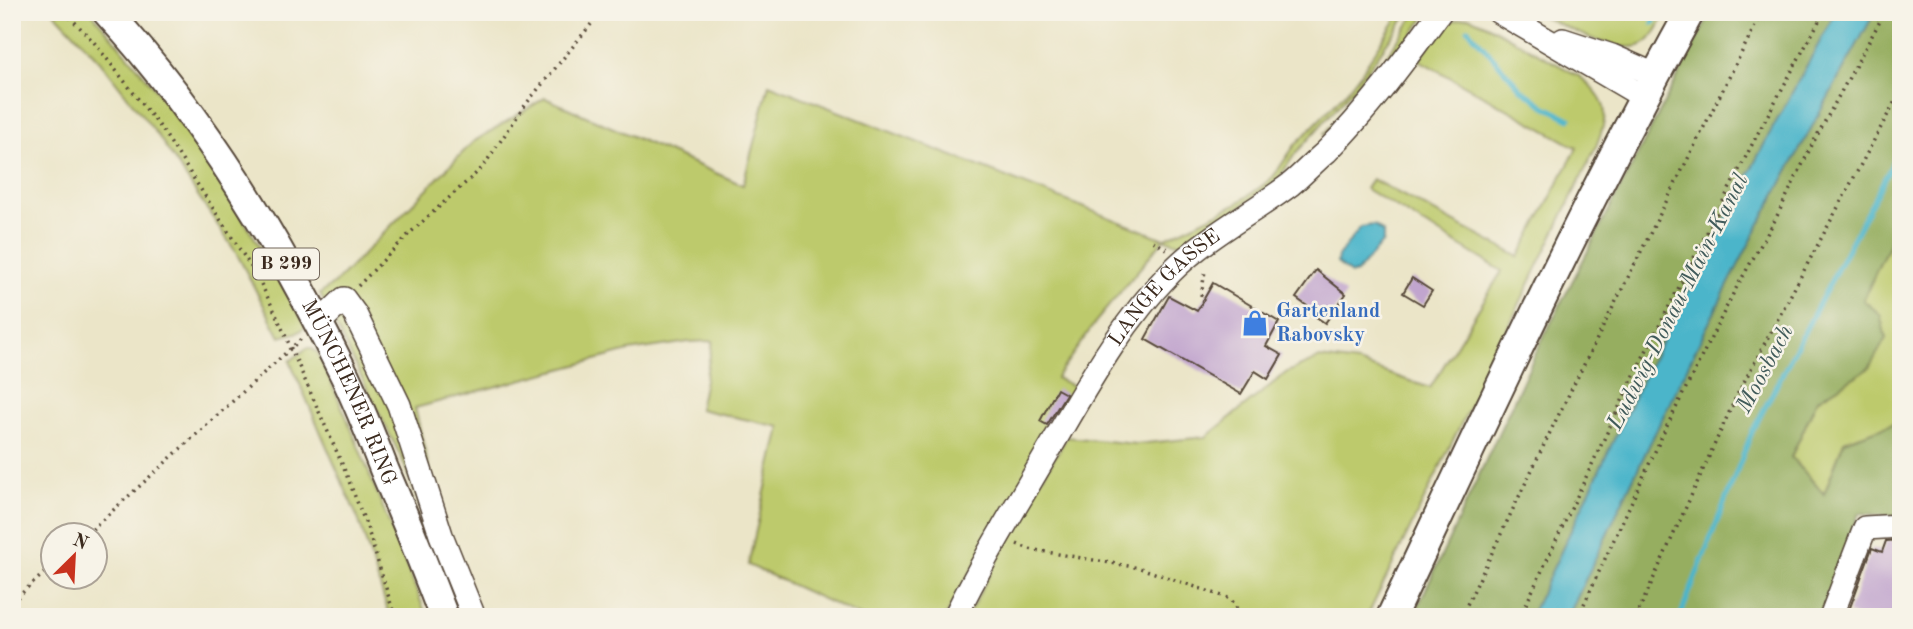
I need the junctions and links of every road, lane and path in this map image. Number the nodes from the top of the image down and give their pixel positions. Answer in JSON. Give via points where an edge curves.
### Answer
{"nodes":[{"id":1,"x":65,"y":12,"type":"edge"},
{"id":2,"x":107,"y":12,"type":"edge"},
{"id":3,"x":601,"y":12,"type":"edge"},
{"id":4,"x":1440,"y":12,"type":"edge"},
{"id":5,"x":1499,"y":12,"type":"edge"},
{"id":6,"x":1690,"y":12,"type":"edge"},
{"id":7,"x":1762,"y":12,"type":"edge"},
{"id":8,"x":1824,"y":12,"type":"edge"},
{"id":9,"x":1885,"y":12,"type":"edge"},
{"id":10,"x":1649,"y":86,"type":"junction"},
{"id":11,"x":1901,"y":90,"type":"edge"},
{"id":12,"x":1205,"y":271,"type":"dead end"},
{"id":13,"x":1201,"y":296,"type":"dead end"},
{"id":14,"x":344,"y":299,"type":"junction"},
{"id":15,"x":318,"y":324,"type":"junction"},
{"id":16,"x":291,"y":349,"type":"junction"},
{"id":17,"x":102,"y":520,"type":"edge"},
{"id":18,"x":1901,"y":526,"type":"edge"},
{"id":19,"x":999,"y":536,"type":"junction"},
{"id":20,"x":38,"y":579,"type":"edge"},
{"id":21,"x":12,"y":603,"type":"edge"},
{"id":22,"x":395,"y":617,"type":"edge"},
{"id":23,"x":444,"y":617,"type":"edge"},
{"id":24,"x":474,"y":617,"type":"edge"},
{"id":25,"x":955,"y":617,"type":"edge"},
{"id":26,"x":1242,"y":617,"type":"edge"},
{"id":27,"x":1391,"y":617,"type":"edge"},
{"id":28,"x":1461,"y":617,"type":"edge"},
{"id":29,"x":1520,"y":617,"type":"edge"},
{"id":30,"x":1578,"y":617,"type":"edge"},
{"id":31,"x":1636,"y":617,"type":"edge"},
{"id":32,"x":1831,"y":617,"type":"edge"}],
"edges":[{"from":1,"to":16,"type":"path","via":[[168,139],[257,276]]},
{"from":2,"to":15,"type":"main road","name":"MÜNCHENER RING","number":"B 299","via":[[158,71],[223,161],[264,223]]},
{"from":3,"to":14,"type":"path","via":[[526,104],[482,168]]},
{"from":4,"to":19,"type":"street","name":"LANGE GASSE","via":[[1333,145],[1291,183],[1203,243],[1139,307]]},
{"from":5,"to":10,"type":"street","via":[[1532,32],[1592,49]]},
{"from":6,"to":10,"type":"main road"},
{"from":7,"to":28,"type":"path","via":[[1553,424]]},
{"from":8,"to":29,"type":"path","via":[[1638,367]]},
{"from":9,"to":30,"type":"path","via":[[1734,292]]},
{"from":10,"to":27,"type":"main road","via":[[1523,337]]},
{"from":11,"to":31,"type":"path","via":[[1737,395]]},
{"from":12,"to":13,"type":"path"},
{"from":14,"to":15,"type":"street"},
{"from":14,"to":24,"type":"street","via":[[399,405],[441,535]]},
{"from":15,"to":16,"type":"path"},
{"from":15,"to":23,"type":"main road","name":"MÜNCHENER RING","number":"B 299","via":[[365,422]]},
{"from":16,"to":17,"type":"path"},
{"from":16,"to":22,"type":"path","via":[[368,527]]},
{"from":18,"to":32,"type":"street","via":[[1865,528]]},
{"from":19,"to":25,"type":"street","name":"LANGE GASSE"},
{"from":19,"to":26,"type":"path","via":[[1029,549],[1140,568],[1231,599]]},
{"from":20,"to":21,"type":"path"}]}
